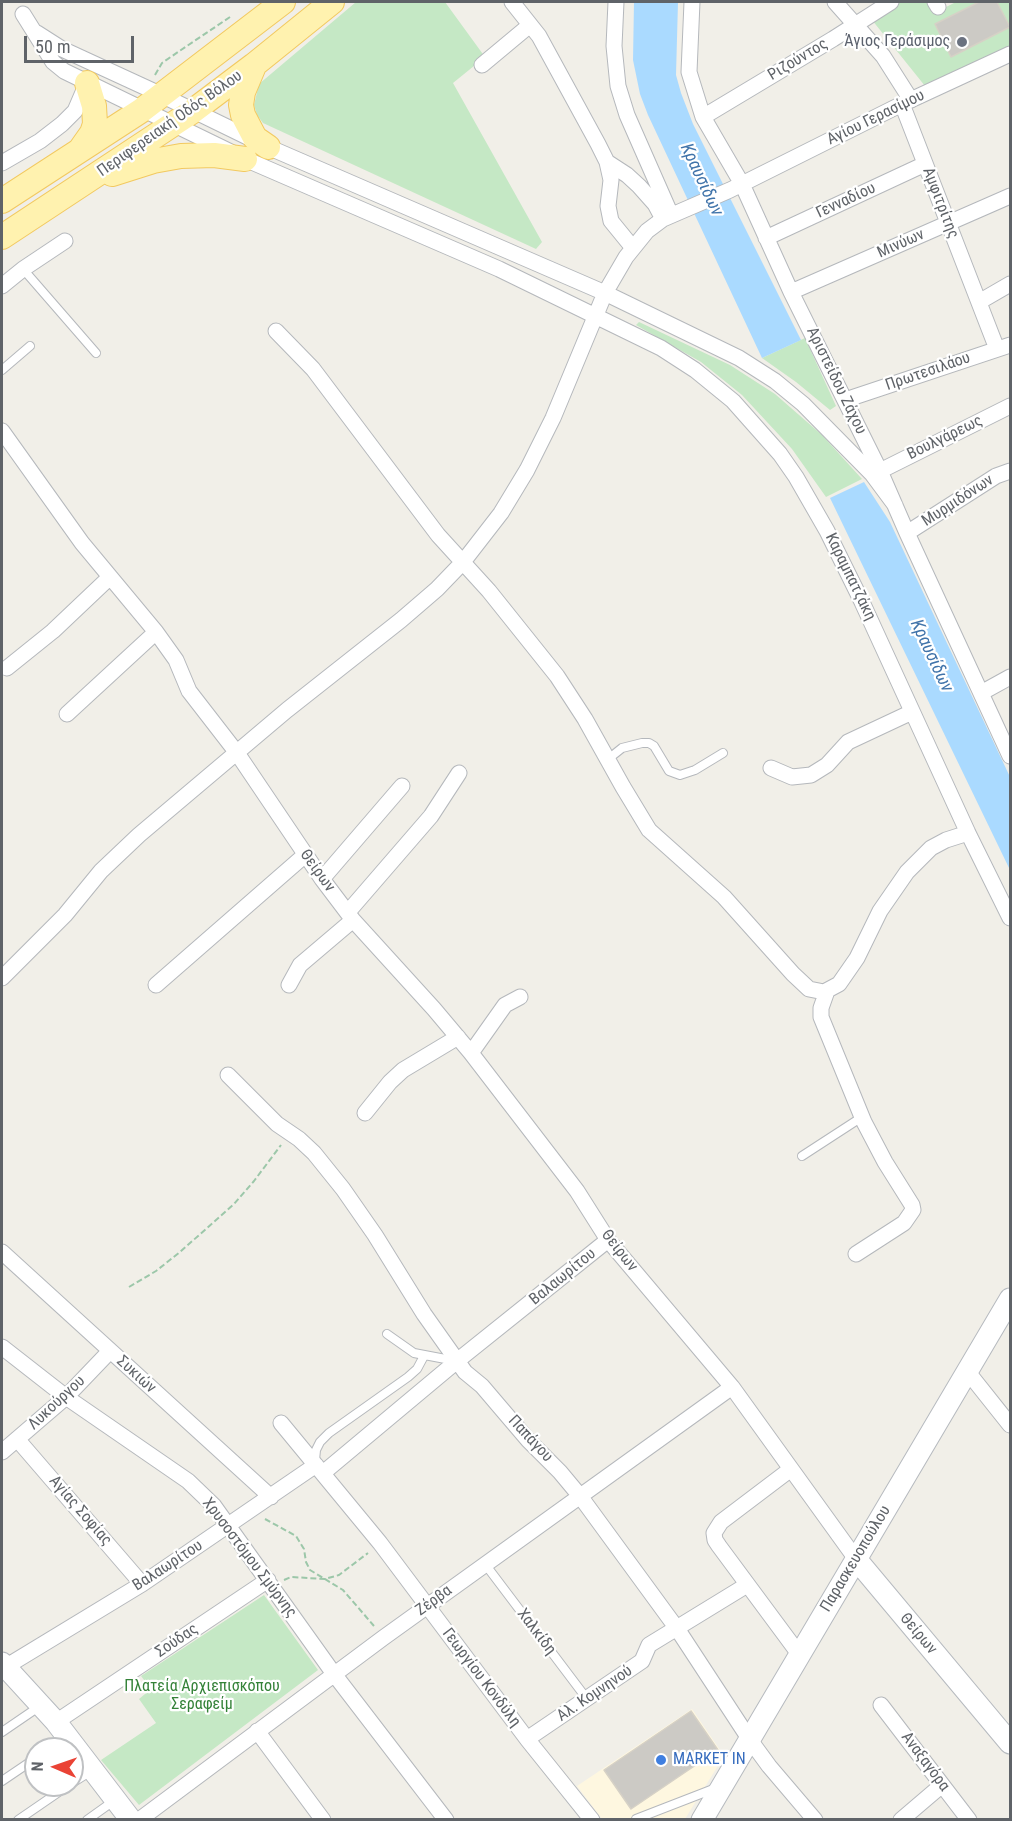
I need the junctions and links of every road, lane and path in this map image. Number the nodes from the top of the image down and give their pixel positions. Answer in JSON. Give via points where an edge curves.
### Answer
{"nodes":[{"id":1,"x":283,"y":2,"type":"edge"},
{"id":2,"x":332,"y":2,"type":"edge"},
{"id":3,"x":512,"y":2,"type":"edge"},
{"id":4,"x":616,"y":2,"type":"edge"},
{"id":5,"x":692,"y":2,"type":"edge"},
{"id":6,"x":835,"y":2,"type":"edge"},
{"id":7,"x":891,"y":2,"type":"edge"},
{"id":8,"x":238,"y":12,"type":"dead end"},
{"id":9,"x":23,"y":14,"type":"dead end"},
{"id":10,"x":530,"y":25,"type":"junction"},
{"id":11,"x":854,"y":25,"type":"junction"},
{"id":12,"x":34,"y":31,"type":"junction"},
{"id":13,"x":1011,"y":54,"type":"edge"},
{"id":14,"x":255,"y":65,"type":"junction"},
{"id":15,"x":482,"y":65,"type":"dead end"},
{"id":16,"x":87,"y":83,"type":"junction"},
{"id":17,"x":152,"y":99,"type":"junction"},
{"id":18,"x":906,"y":102,"type":"junction"},
{"id":19,"x":193,"y":111,"type":"junction"},
{"id":20,"x":703,"y":117,"type":"junction"},
{"id":21,"x":173,"y":124,"type":"junction"},
{"id":22,"x":268,"y":147,"type":"junction"},
{"id":23,"x":78,"y":152,"type":"junction"},
{"id":24,"x":245,"y":159,"type":"junction"},
{"id":25,"x":2,"y":162,"type":"edge"},
{"id":26,"x":607,"y":162,"type":"junction"},
{"id":27,"x":925,"y":164,"type":"junction"},
{"id":28,"x":79,"y":187,"type":"junction"},
{"id":29,"x":736,"y":187,"type":"junction"},
{"id":30,"x":1011,"y":196,"type":"edge"},
{"id":31,"x":2,"y":201,"type":"edge"},
{"id":32,"x":667,"y":217,"type":"junction"},
{"id":33,"x":948,"y":223,"type":"junction"},
{"id":34,"x":2,"y":237,"type":"edge"},
{"id":35,"x":766,"y":238,"type":"junction"},
{"id":36,"x":65,"y":241,"type":"dead end"},
{"id":37,"x":633,"y":248,"type":"junction"},
{"id":38,"x":23,"y":269,"type":"junction"},
{"id":39,"x":1011,"y":284,"type":"edge"},
{"id":40,"x":2,"y":286,"type":"edge"},
{"id":41,"x":791,"y":292,"type":"junction"},
{"id":42,"x":605,"y":293,"type":"junction"},
{"id":43,"x":979,"y":302,"type":"junction"},
{"id":44,"x":594,"y":316,"type":"junction"},
{"id":45,"x":276,"y":331,"type":"dead end"},
{"id":46,"x":30,"y":346,"type":"dead end"},
{"id":47,"x":1007,"y":348,"type":"edge"},
{"id":48,"x":96,"y":353,"type":"dead end"},
{"id":49,"x":2,"y":370,"type":"edge"},
{"id":50,"x":845,"y":400,"type":"junction"},
{"id":51,"x":1011,"y":406,"type":"edge"},
{"id":52,"x":2,"y":431,"type":"edge"},
{"id":53,"x":880,"y":471,"type":"junction"},
{"id":54,"x":1011,"y":471,"type":"edge"},
{"id":55,"x":895,"y":505,"type":"junction"},
{"id":56,"x":907,"y":533,"type":"junction"},
{"id":57,"x":463,"y":562,"type":"junction"},
{"id":58,"x":110,"y":577,"type":"junction"},
{"id":59,"x":156,"y":632,"type":"junction"},
{"id":60,"x":7,"y":668,"type":"dead end"},
{"id":61,"x":1011,"y":677,"type":"edge"},
{"id":62,"x":981,"y":693,"type":"junction"},
{"id":63,"x":912,"y":712,"type":"junction"},
{"id":64,"x":67,"y":714,"type":"dead end"},
{"id":65,"x":1011,"y":719,"type":"edge"},
{"id":66,"x":996,"y":727,"type":"junction"},
{"id":67,"x":237,"y":753,"type":"junction"},
{"id":68,"x":723,"y":753,"type":"dead end"},
{"id":69,"x":1011,"y":756,"type":"edge"},
{"id":70,"x":607,"y":760,"type":"junction"},
{"id":71,"x":771,"y":768,"type":"dead end"},
{"id":72,"x":459,"y":773,"type":"dead end"},
{"id":73,"x":402,"y":786,"type":"dead end"},
{"id":74,"x":968,"y":833,"type":"junction"},
{"id":75,"x":305,"y":855,"type":"junction"},
{"id":76,"x":322,"y":879,"type":"junction"},
{"id":77,"x":350,"y":916,"type":"junction"},
{"id":78,"x":1011,"y":918,"type":"edge"},
{"id":79,"x":2,"y":978,"type":"edge"},
{"id":80,"x":156,"y":985,"type":"dead end"},
{"id":81,"x":288,"y":985,"type":"dead end"},
{"id":82,"x":827,"y":991,"type":"junction"},
{"id":83,"x":520,"y":997,"type":"dead end"},
{"id":84,"x":458,"y":1037,"type":"junction"},
{"id":85,"x":471,"y":1053,"type":"junction"},
{"id":86,"x":228,"y":1075,"type":"dead end"},
{"id":87,"x":365,"y":1113,"type":"dead end"},
{"id":88,"x":862,"y":1117,"type":"junction"},
{"id":89,"x":290,"y":1134,"type":"junction"},
{"id":90,"x":802,"y":1156,"type":"dead end"},
{"id":91,"x":608,"y":1240,"type":"junction"},
{"id":92,"x":2,"y":1252,"type":"edge"},
{"id":93,"x":856,"y":1254,"type":"dead end"},
{"id":94,"x":129,"y":1287,"type":"dead end"},
{"id":95,"x":1011,"y":1299,"type":"edge"},
{"id":96,"x":387,"y":1334,"type":"dead end"},
{"id":97,"x":2,"y":1347,"type":"edge"},
{"id":98,"x":110,"y":1351,"type":"junction"},
{"id":99,"x":424,"y":1356,"type":"junction"},
{"id":100,"x":457,"y":1361,"type":"junction"},
{"id":101,"x":967,"y":1371,"type":"junction"},
{"id":102,"x":732,"y":1388,"type":"junction"},
{"id":103,"x":66,"y":1397,"type":"junction"},
{"id":104,"x":281,"y":1423,"type":"dead end"},
{"id":105,"x":1011,"y":1425,"type":"edge"},
{"id":106,"x":17,"y":1439,"type":"junction"},
{"id":107,"x":2,"y":1452,"type":"edge"},
{"id":108,"x":319,"y":1469,"type":"junction"},
{"id":109,"x":791,"y":1469,"type":"junction"},
{"id":110,"x":580,"y":1496,"type":"junction"},
{"id":111,"x":271,"y":1497,"type":"junction"},
{"id":112,"x":254,"y":1509,"type":"junction"},
{"id":113,"x":230,"y":1526,"type":"junction"},
{"id":114,"x":380,"y":1543,"type":"junction"},
{"id":115,"x":856,"y":1559,"type":"junction"},
{"id":116,"x":485,"y":1564,"type":"junction"},
{"id":117,"x":325,"y":1579,"type":"junction"},
{"id":118,"x":142,"y":1584,"type":"junction"},
{"id":119,"x":270,"y":1584,"type":"junction"},
{"id":120,"x":747,"y":1585,"type":"junction"},
{"id":121,"x":428,"y":1606,"type":"junction"},
{"id":122,"x":678,"y":1630,"type":"junction"},
{"id":123,"x":383,"y":1638,"type":"junction"},
{"id":124,"x":799,"y":1654,"type":"junction"},
{"id":125,"x":3,"y":1666,"type":"edge"},
{"id":126,"x":334,"y":1674,"type":"junction"},
{"id":127,"x":588,"y":1699,"type":"junction"},
{"id":128,"x":880,"y":1705,"type":"dead end"},
{"id":129,"x":41,"y":1706,"type":"junction"},
{"id":130,"x":62,"y":1729,"type":"junction"},
{"id":131,"x":257,"y":1731,"type":"junction"},
{"id":132,"x":2,"y":1732,"type":"edge"},
{"id":133,"x":57,"y":1737,"type":"edge"},
{"id":134,"x":528,"y":1739,"type":"junction"},
{"id":135,"x":750,"y":1740,"type":"junction"},
{"id":136,"x":1011,"y":1743,"type":"edge"},
{"id":137,"x":24,"y":1766,"type":"edge"},
{"id":138,"x":93,"y":1769,"type":"junction"},
{"id":139,"x":84,"y":1775,"type":"edge"},
{"id":140,"x":2,"y":1781,"type":"edge"},
{"id":141,"x":723,"y":1785,"type":"junction"},
{"id":142,"x":942,"y":1785,"type":"junction"},
{"id":143,"x":52,"y":1797,"type":"edge"},
{"id":144,"x":116,"y":1800,"type":"junction"},
{"id":145,"x":636,"y":1819,"type":"edge"},
{"id":146,"x":18,"y":1820,"type":"edge"},
{"id":147,"x":87,"y":1820,"type":"edge"},
{"id":148,"x":131,"y":1820,"type":"edge"},
{"id":149,"x":139,"y":1820,"type":"edge"},
{"id":150,"x":323,"y":1820,"type":"edge"},
{"id":151,"x":446,"y":1820,"type":"edge"},
{"id":152,"x":592,"y":1820,"type":"edge"},
{"id":153,"x":702,"y":1820,"type":"edge"},
{"id":154,"x":815,"y":1820,"type":"edge"},
{"id":155,"x":901,"y":1820,"type":"edge"},
{"id":156,"x":969,"y":1820,"type":"edge"}],
"edges":[{"from":1,"to":17,"type":"main road","name":"Περιφερειακή Οδός Βόλου"},
{"from":2,"to":14,"type":"main road","name":"Περιφερειακή Οδός Βόλου"},
{"from":3,"to":10,"type":"street"},
{"from":4,"to":32,"type":"street","via":[[614,46],[618,86]]},
{"from":5,"to":20,"type":"street","name":"Αριστείδου Ζάχου","via":[[689,72]]},
{"from":6,"to":11,"type":"street","name":"Αμφιτρίτης"},
{"from":7,"to":11,"type":"street","name":"Ριζούντος"},
{"from":8,"to":17,"type":"path","via":[[162,63]]},
{"from":9,"to":12,"type":"street"},
{"from":10,"to":15,"type":"street"},
{"from":10,"to":26,"type":"street"},
{"from":11,"to":18,"type":"street","name":"Αμφιτρίτης","via":[[883,56]]},
{"from":11,"to":20,"type":"street","name":"Ριζούντος"},
{"from":12,"to":16,"type":"street","via":[[53,62]]},
{"from":12,"to":17,"type":"street"},
{"from":13,"to":18,"type":"street","name":"Αγίου Γερασίμου"},
{"from":14,"to":19,"type":"main road","name":"Περιφερειακή Οδός Βόλου"},
{"from":14,"to":22,"type":"main road","via":[[243,92],[243,115],[255,138]]},
{"from":16,"to":17,"type":"street"},
{"from":16,"to":23,"type":"main road","via":[[95,124]]},
{"from":16,"to":25,"type":"street","via":[[75,111],[62,124]]},
{"from":17,"to":19,"type":"street"},
{"from":17,"to":21,"type":"street","name":"Καραμπατζάκη"},
{"from":17,"to":23,"type":"main road","name":"Περιφερειακή Οδός Βόλου"},
{"from":18,"to":27,"type":"street","name":"Αμφιτρίτης"},
{"from":18,"to":29,"type":"street","name":"Αγίου Γερασίμου"},
{"from":19,"to":21,"type":"main road","name":"Περιφερειακή Οδός Βόλου"},
{"from":19,"to":22,"type":"street"},
{"from":20,"to":29,"type":"street","name":"Αριστείδου Ζάχου"},
{"from":21,"to":24,"type":"street","name":"Καραμπατζάκη"},
{"from":21,"to":28,"type":"main road","name":"Περιφερειακή Οδός Βόλου"},
{"from":22,"to":42,"type":"street"},
{"from":23,"to":31,"type":"main road","name":"Περιφερειακή Οδός Βόλου"},
{"from":24,"to":28,"type":"main road","via":[[214,155],[171,158],[116,172]]},
{"from":24,"to":44,"type":"street","name":"Καραμπατζάκη","via":[[499,269]]},
{"from":26,"to":32,"type":"street","via":[[639,186]]},
{"from":26,"to":37,"type":"street","via":[[611,221]]},
{"from":27,"to":33,"type":"street","name":"Αμφιτρίτης"},
{"from":27,"to":35,"type":"street","name":"Γενναδίου"},
{"from":28,"to":34,"type":"main road","name":"Περιφερειακή Οδός Βόλου"},
{"from":29,"to":32,"type":"street","name":"Αγίου Γερασίμου"},
{"from":29,"to":35,"type":"street","name":"Αριστείδου Ζάχου"},
{"from":30,"to":33,"type":"street","name":"Μινύων"},
{"from":32,"to":37,"type":"street","via":[[647,231]]},
{"from":33,"to":41,"type":"street","name":"Μινύων"},
{"from":33,"to":43,"type":"street","name":"Αμφιτρίτης"},
{"from":35,"to":41,"type":"street","name":"Αριστείδου Ζάχου"},
{"from":36,"to":38,"type":"street"},
{"from":37,"to":42,"type":"street"},
{"from":38,"to":40,"type":"street"},
{"from":38,"to":48,"type":"lane"},
{"from":39,"to":43,"type":"street"},
{"from":41,"to":50,"type":"street","name":"Αριστείδου Ζάχου"},
{"from":42,"to":44,"type":"street"},
{"from":42,"to":55,"type":"street","via":[[728,352],[775,381],[852,452]]},
{"from":43,"to":47,"type":"street","name":"Αμφιτρίτης"},
{"from":44,"to":57,"type":"street","via":[[553,418],[527,470],[501,513]]},
{"from":44,"to":63,"type":"street","name":"Καραμπατζάκη","via":[[661,348],[695,370],[733,401],[770,440],[828,531]]},
{"from":45,"to":57,"type":"street","via":[[313,369],[438,535]]},
{"from":46,"to":49,"type":"lane"},
{"from":47,"to":50,"type":"street","name":"Πρωτεσιλάου"},
{"from":50,"to":53,"type":"street","name":"Αριστείδου Ζάχου"},
{"from":51,"to":53,"type":"street","name":"Βουλγάρεως"},
{"from":52,"to":58,"type":"street","name":"Θείρων"},
{"from":53,"to":55,"type":"street","name":"Αριστείδου Ζάχου"},
{"from":54,"to":56,"type":"street","name":"Μυρμιδόνων","via":[[996,476]]},
{"from":55,"to":56,"type":"street","name":"Αριστείδου Ζάχου"},
{"from":56,"to":62,"type":"street","name":"Αριστείδου Ζάχου"},
{"from":57,"to":67,"type":"street","via":[[401,620]]},
{"from":57,"to":70,"type":"street","via":[[567,690]]},
{"from":58,"to":59,"type":"street","name":"Θείρων"},
{"from":58,"to":60,"type":"street"},
{"from":59,"to":64,"type":"street"},
{"from":59,"to":67,"type":"street","name":"Θείρων","via":[[176,660],[189,691]]},
{"from":61,"to":62,"type":"street"},
{"from":62,"to":66,"type":"street","name":"Αριστείδου Ζάχου"},
{"from":63,"to":71,"type":"street","via":[[848,742],[812,775],[792,777]]},
{"from":63,"to":74,"type":"street","name":"Καραμπατζάκη"},
{"from":65,"to":66,"type":"street"},
{"from":66,"to":69,"type":"street","name":"Αριστείδου Ζάχου"},
{"from":67,"to":75,"type":"street","name":"Θείρων"},
{"from":67,"to":79,"type":"street","via":[[123,850]]},
{"from":68,"to":70,"type":"lane","via":[[680,775],[669,771],[649,743],[622,748]]},
{"from":70,"to":82,"type":"street","via":[[649,830],[724,897],[800,982],[815,991]]},
{"from":72,"to":77,"type":"street","via":[[431,816]]},
{"from":73,"to":76,"type":"street"},
{"from":74,"to":78,"type":"street","name":"Καραμπατζάκη"},
{"from":74,"to":82,"type":"street","via":[[946,840],[920,858],[894,888],[839,984]]},
{"from":75,"to":76,"type":"street","name":"Θείρων"},
{"from":75,"to":80,"type":"street"},
{"from":76,"to":77,"type":"street","name":"Θείρων"},
{"from":77,"to":81,"type":"street","via":[[300,965]]},
{"from":77,"to":84,"type":"street","name":"Θείρων"},
{"from":82,"to":88,"type":"street","via":[[821,1017]]},
{"from":83,"to":85,"type":"street","via":[[505,1005]]},
{"from":84,"to":85,"type":"street","name":"Θείρων"},
{"from":84,"to":87,"type":"street","via":[[403,1070]]},
{"from":85,"to":91,"type":"street","name":"Θείρων","via":[[577,1191]]},
{"from":86,"to":89,"type":"street","name":"Παπάγου"},
{"from":88,"to":90,"type":"lane"},
{"from":88,"to":93,"type":"street","via":[[913,1210],[904,1223]]},
{"from":89,"to":94,"type":"path","via":[[234,1204],[156,1271]]},
{"from":89,"to":100,"type":"street","name":"Παπάγου","via":[[314,1153],[343,1189]]},
{"from":91,"to":100,"type":"street","name":"Βαλαωρίτου"},
{"from":91,"to":102,"type":"street","name":"Θείρων"},
{"from":92,"to":98,"type":"street","name":"Συκιών"},
{"from":95,"to":101,"type":"street","name":"Παρασκευοπούλου"},
{"from":96,"to":99,"type":"lane","via":[[407,1350]]},
{"from":97,"to":103,"type":"street","name":"Χρυσοστόμου Σμύρνης"},
{"from":98,"to":103,"type":"street","name":"Λυκούργου"},
{"from":98,"to":111,"type":"street","name":"Συκιών"},
{"from":99,"to":100,"type":"lane"},
{"from":99,"to":108,"type":"lane","via":[[408,1377],[320,1442],[315,1455]]},
{"from":100,"to":108,"type":"street","name":"Βαλαωρίτου"},
{"from":100,"to":110,"type":"street","name":"Παπάγου"},
{"from":101,"to":105,"type":"street"},
{"from":101,"to":115,"type":"street","name":"Παρασκευοπούλου"},
{"from":102,"to":109,"type":"street","name":"Θείρων"},
{"from":102,"to":110,"type":"street","name":"Ζέρβα"},
{"from":103,"to":106,"type":"street","name":"Λυκούργου"},
{"from":103,"to":113,"type":"street","name":"Χρυσοστόμου Σμύρνης","via":[[188,1481]]},
{"from":104,"to":108,"type":"street","name":"Γεωργίου Κονδύλη"},
{"from":106,"to":107,"type":"street","name":"Λυκούργου"},
{"from":106,"to":118,"type":"street","name":"Αγίας Σοφίας"},
{"from":108,"to":111,"type":"street","name":"Βαλαωρίτου"},
{"from":108,"to":114,"type":"street","name":"Γεωργίου Κονδύλη"},
{"from":109,"to":115,"type":"street","name":"Θείρων"},
{"from":109,"to":120,"type":"street","via":[[721,1522],[714,1533]]},
{"from":110,"to":116,"type":"street","name":"Ζέρβα"},
{"from":110,"to":122,"type":"street","name":"Παπάγου"},
{"from":111,"to":112,"type":"street","name":"Βαλαωρίτου"},
{"from":112,"to":113,"type":"street","name":"Βαλαωρίτου"},
{"from":112,"to":117,"type":"path","via":[[296,1536],[310,1570]]},
{"from":113,"to":118,"type":"street","name":"Βαλαωρίτου"},
{"from":113,"to":119,"type":"street","name":"Χρυσοστόμου Σμύρνης"},
{"from":114,"to":117,"type":"path","via":[[349,1569]]},
{"from":114,"to":121,"type":"street","name":"Γεωργίου Κονδύλη"},
{"from":115,"to":124,"type":"street","name":"Παρασκευοπούλου"},
{"from":115,"to":136,"type":"street","name":"Θείρων"},
{"from":116,"to":121,"type":"street","name":"Ζέρβα"},
{"from":116,"to":127,"type":"lane","name":"Χαλκίδη"},
{"from":117,"to":119,"type":"path","via":[[287,1578]]},
{"from":117,"to":123,"type":"path","via":[[348,1595]]},
{"from":118,"to":125,"type":"street","name":"Βαλαωρίτου"},
{"from":119,"to":126,"type":"street","name":"Χρυσοστόμου Σμύρνης"},
{"from":119,"to":130,"type":"street","name":"Σούδας"},
{"from":120,"to":122,"type":"street","name":"Αλ. Κομνηνού"},
{"from":120,"to":124,"type":"street"},
{"from":121,"to":123,"type":"street","name":"Ζέρβα"},
{"from":121,"to":134,"type":"street","name":"Γεωργίου Κονδύλη"},
{"from":122,"to":127,"type":"street","name":"Αλ. Κομνηνού","via":[[650,1645],[642,1662]]},
{"from":122,"to":135,"type":"street","name":"Παπάγου"},
{"from":123,"to":126,"type":"street","name":"Ζέρβα"},
{"from":124,"to":135,"type":"street","name":"Παρασκευοπούλου"},
{"from":125,"to":129,"type":"street"},
{"from":126,"to":131,"type":"street","name":"Ζέρβα"},
{"from":126,"to":151,"type":"street","name":"Χρυσοστόμου Σμύρνης"},
{"from":127,"to":134,"type":"street","name":"Αλ. Κομνηνού"},
{"from":128,"to":142,"type":"street","name":"Αναξαγόρα"},
{"from":129,"to":130,"type":"street"},
{"from":129,"to":132,"type":"lane"},
{"from":130,"to":133,"type":"lane"},
{"from":130,"to":138,"type":"street"},
{"from":131,"to":149,"type":"street","name":"Ζέρβα"},
{"from":131,"to":150,"type":"street"},
{"from":134,"to":152,"type":"street","name":"Γεωργίου Κονδύλη"},
{"from":135,"to":141,"type":"street","name":"Παρασκευοπούλου"},
{"from":135,"to":154,"type":"street","name":"Παπάγου"},
{"from":137,"to":140,"type":"lane"},
{"from":138,"to":139,"type":"lane"},
{"from":138,"to":144,"type":"street"},
{"from":141,"to":145,"type":"lane"},
{"from":141,"to":153,"type":"street","name":"Παρασκευοπούλου"},
{"from":142,"to":155,"type":"street"},
{"from":142,"to":156,"type":"street","name":"Αναξαγόρα"},
{"from":143,"to":146,"type":"lane"},
{"from":144,"to":147,"type":"lane"},
{"from":144,"to":148,"type":"street"}]}
